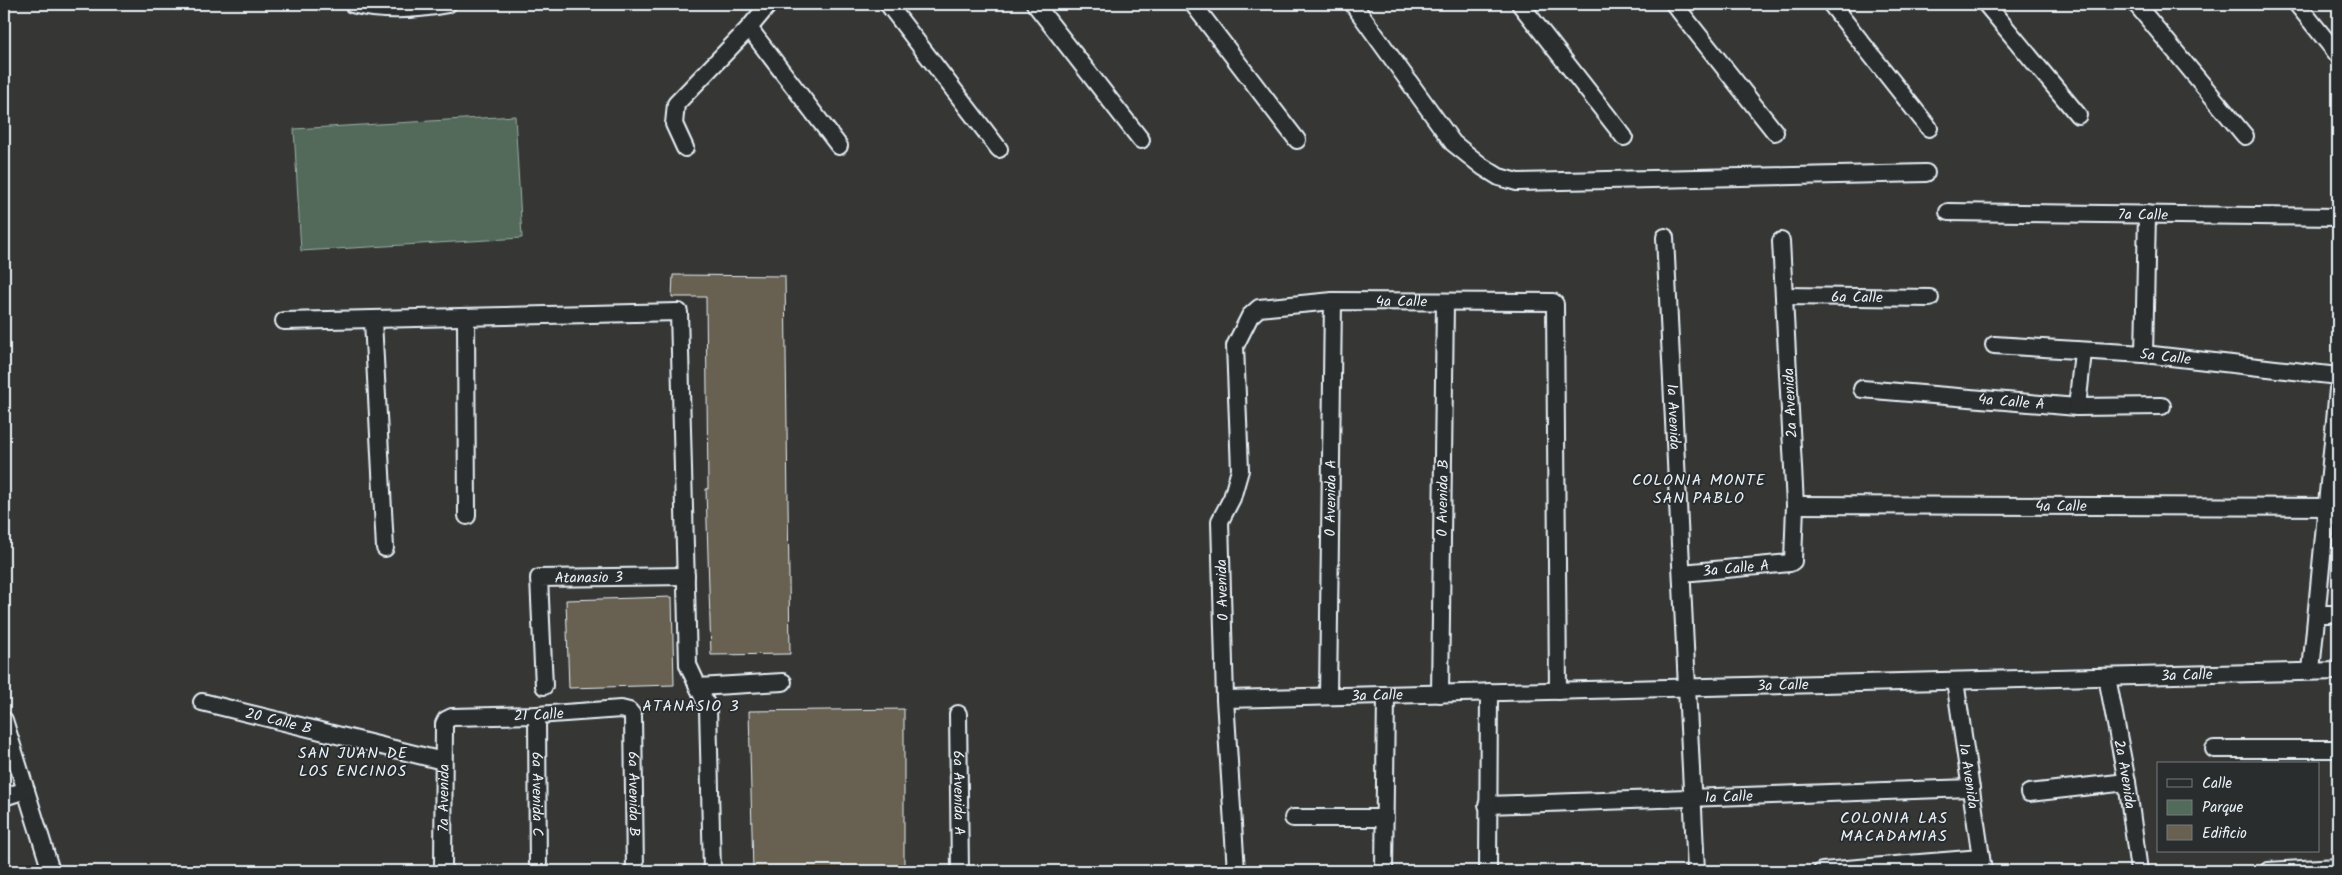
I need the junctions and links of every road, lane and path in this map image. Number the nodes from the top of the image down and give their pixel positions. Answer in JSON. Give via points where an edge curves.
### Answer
{"nodes":[{"id":1,"x":352,"y":4,"type":"edge"},
{"id":2,"x":448,"y":4,"type":"edge"},
{"id":3,"x":768,"y":4,"type":"edge"},
{"id":4,"x":888,"y":4,"type":"edge"},
{"id":5,"x":1035,"y":4,"type":"edge"},
{"id":6,"x":1194,"y":4,"type":"edge"},
{"id":7,"x":1353,"y":4,"type":"edge"},
{"id":8,"x":1520,"y":4,"type":"edge"},
{"id":9,"x":1674,"y":4,"type":"edge"},
{"id":10,"x":1831,"y":4,"type":"edge"},
{"id":11,"x":1986,"y":4,"type":"edge"},
{"id":12,"x":2136,"y":4,"type":"edge"},
{"id":13,"x":2297,"y":4,"type":"edge"},
{"id":14,"x":749,"y":28,"type":"junction"},
{"id":15,"x":2338,"y":55,"type":"edge"},
{"id":16,"x":2078,"y":115,"type":"dead end"},
{"id":17,"x":1930,"y":128,"type":"dead end"},
{"id":18,"x":1774,"y":132,"type":"dead end"},
{"id":19,"x":2245,"y":136,"type":"dead end"},
{"id":20,"x":1624,"y":137,"type":"dead end"},
{"id":21,"x":1141,"y":140,"type":"dead end"},
{"id":22,"x":1297,"y":140,"type":"dead end"},
{"id":23,"x":839,"y":146,"type":"dead end"},
{"id":24,"x":685,"y":148,"type":"dead end"},
{"id":25,"x":999,"y":149,"type":"dead end"},
{"id":26,"x":1926,"y":173,"type":"dead end"},
{"id":27,"x":1948,"y":212,"type":"dead end"},
{"id":28,"x":2147,"y":214,"type":"junction"},
{"id":29,"x":2338,"y":217,"type":"edge"},
{"id":30,"x":1665,"y":238,"type":"dead end"},
{"id":31,"x":1781,"y":242,"type":"dead end"},
{"id":32,"x":1785,"y":296,"type":"junction"},
{"id":33,"x":1930,"y":298,"type":"dead end"},
{"id":34,"x":1334,"y":301,"type":"junction"},
{"id":35,"x":1445,"y":303,"type":"junction"},
{"id":36,"x":1250,"y":316,"type":"joint"},
{"id":37,"x":466,"y":317,"type":"junction"},
{"id":38,"x":284,"y":321,"type":"dead end"},
{"id":39,"x":373,"y":321,"type":"junction"},
{"id":40,"x":1994,"y":346,"type":"dead end"},
{"id":41,"x":2083,"y":352,"type":"junction"},
{"id":42,"x":2144,"y":354,"type":"junction"},
{"id":43,"x":2338,"y":376,"type":"edge"},
{"id":44,"x":1862,"y":389,"type":"dead end"},
{"id":45,"x":2338,"y":397,"type":"edge"},
{"id":46,"x":2162,"y":406,"type":"dead end"},
{"id":47,"x":2077,"y":407,"type":"junction"},
{"id":48,"x":1795,"y":505,"type":"junction"},
{"id":49,"x":2331,"y":513,"type":"edge"},
{"id":50,"x":467,"y":516,"type":"dead end"},
{"id":51,"x":385,"y":548,"type":"dead end"},
{"id":52,"x":1790,"y":563,"type":"joint"},
{"id":53,"x":1682,"y":573,"type":"junction"},
{"id":54,"x":686,"y":576,"type":"junction"},
{"id":55,"x":2318,"y":614,"type":"junction"},
{"id":56,"x":2338,"y":614,"type":"edge"},
{"id":57,"x":2338,"y":670,"type":"edge"},
{"id":58,"x":2311,"y":671,"type":"junction"},
{"id":59,"x":2107,"y":677,"type":"junction"},
{"id":60,"x":1955,"y":680,"type":"junction"},
{"id":61,"x":783,"y":682,"type":"dead end"},
{"id":62,"x":544,"y":686,"type":"dead end"},
{"id":63,"x":698,"y":687,"type":"junction"},
{"id":64,"x":1687,"y":687,"type":"junction"},
{"id":65,"x":1558,"y":691,"type":"junction"},
{"id":66,"x":1489,"y":692,"type":"junction"},
{"id":67,"x":1440,"y":694,"type":"junction"},
{"id":68,"x":1386,"y":695,"type":"junction"},
{"id":69,"x":1328,"y":696,"type":"junction"},
{"id":70,"x":1225,"y":699,"type":"junction"},
{"id":71,"x":202,"y":702,"type":"dead end"},
{"id":72,"x":958,"y":714,"type":"dead end"},
{"id":73,"x":537,"y":715,"type":"junction"},
{"id":74,"x":633,"y":716,"type":"joint"},
{"id":75,"x":4,"y":720,"type":"edge"},
{"id":76,"x":444,"y":724,"type":"joint"},
{"id":77,"x":2214,"y":749,"type":"dead end"},
{"id":78,"x":2338,"y":749,"type":"edge"},
{"id":79,"x":443,"y":760,"type":"junction"},
{"id":80,"x":2126,"y":782,"type":"junction"},
{"id":81,"x":1971,"y":788,"type":"junction"},
{"id":82,"x":26,"y":790,"type":"junction"},
{"id":83,"x":2029,"y":793,"type":"dead end"},
{"id":84,"x":4,"y":797,"type":"edge"},
{"id":85,"x":1692,"y":798,"type":"junction"},
{"id":86,"x":1487,"y":805,"type":"junction"},
{"id":87,"x":1294,"y":818,"type":"dead end"},
{"id":88,"x":1385,"y":818,"type":"junction"},
{"id":89,"x":1982,"y":865,"type":"edge"},
{"id":90,"x":2338,"y":866,"type":"edge"},
{"id":91,"x":443,"y":870,"type":"edge"},
{"id":92,"x":51,"y":871,"type":"edge"},
{"id":93,"x":538,"y":871,"type":"edge"},
{"id":94,"x":635,"y":871,"type":"edge"},
{"id":95,"x":712,"y":871,"type":"edge"},
{"id":96,"x":960,"y":871,"type":"edge"},
{"id":97,"x":1236,"y":871,"type":"edge"},
{"id":98,"x":1384,"y":871,"type":"edge"},
{"id":99,"x":1488,"y":871,"type":"edge"},
{"id":100,"x":1696,"y":871,"type":"edge"},
{"id":101,"x":1822,"y":871,"type":"edge"},
{"id":102,"x":2139,"y":871,"type":"edge"},
{"id":103,"x":2268,"y":871,"type":"edge"}],
"edges":[{"from":1,"to":2,"type":"street","via":[[406,9]]},
{"from":3,"to":14,"type":"street"},
{"from":4,"to":25,"type":"street"},
{"from":5,"to":21,"type":"street"},
{"from":6,"to":22,"type":"street"},
{"from":7,"to":26,"type":"street","via":[[1453,143],[1482,167],[1517,182]]},
{"from":8,"to":20,"type":"street"},
{"from":9,"to":18,"type":"street"},
{"from":10,"to":17,"type":"street"},
{"from":11,"to":16,"type":"street"},
{"from":12,"to":19,"type":"street"},
{"from":13,"to":15,"type":"street"},
{"from":14,"to":23,"type":"street"},
{"from":14,"to":24,"type":"street","via":[[676,104],[674,124]]},
{"from":27,"to":28,"type":"street","name":"7a Calle"},
{"from":28,"to":29,"type":"street","name":"7a Calle"},
{"from":28,"to":42,"type":"street"},
{"from":30,"to":53,"type":"street","name":"1a Avenida"},
{"from":31,"to":32,"type":"street","name":"2a Avenida"},
{"from":32,"to":33,"type":"street","name":"6a Calle"},
{"from":32,"to":48,"type":"street","name":"2a Avenida"},
{"from":34,"to":35,"type":"street","name":"4a Calle"},
{"from":34,"to":36,"type":"street","name":"4a Calle","via":[[1259,308]]},
{"from":34,"to":69,"type":"street","name":"0 Avenida A"},
{"from":35,"to":65,"type":"street","name":"4a Calle","via":[[1555,304]]},
{"from":35,"to":67,"type":"street","name":"0 Avenida B"},
{"from":36,"to":70,"type":"street","name":"0 Avenida","via":[[1235,346],[1240,470],[1232,498],[1220,521]]},
{"from":37,"to":39,"type":"street"},
{"from":37,"to":50,"type":"street"},
{"from":37,"to":54,"type":"street","via":[[679,312]]},
{"from":38,"to":39,"type":"street"},
{"from":39,"to":51,"type":"street"},
{"from":40,"to":41,"type":"street","name":"5a Calle"},
{"from":41,"to":42,"type":"street","name":"5a Calle"},
{"from":41,"to":47,"type":"street"},
{"from":42,"to":43,"type":"street","name":"5a Calle"},
{"from":44,"to":47,"type":"street","name":"4a Calle A"},
{"from":45,"to":49,"type":"street"},
{"from":46,"to":47,"type":"street","name":"4a Calle A"},
{"from":48,"to":49,"type":"street","name":"4a Calle"},
{"from":48,"to":52,"type":"street","name":"2a Avenida","via":[[1794,558]]},
{"from":49,"to":55,"type":"street"},
{"from":52,"to":53,"type":"street","name":"3a Calle A"},
{"from":53,"to":64,"type":"street","name":"1a Avenida"},
{"from":54,"to":62,"type":"street","name":"Atanasio 3","via":[[539,578]]},
{"from":54,"to":63,"type":"street","via":[[688,665]]},
{"from":55,"to":56,"type":"street"},
{"from":55,"to":58,"type":"street"},
{"from":57,"to":58,"type":"street","name":"3a Calle"},
{"from":58,"to":59,"type":"street","name":"3a Calle"},
{"from":59,"to":60,"type":"street","name":"3a Calle"},
{"from":59,"to":80,"type":"street","name":"2a Avenida"},
{"from":60,"to":64,"type":"street","name":"3a Calle"},
{"from":60,"to":81,"type":"street","name":"1a Avenida"},
{"from":61,"to":63,"type":"street"},
{"from":63,"to":95,"type":"street","via":[[708,708]]},
{"from":64,"to":65,"type":"street","name":"3a Calle"},
{"from":64,"to":85,"type":"street"},
{"from":65,"to":66,"type":"street","name":"3a Calle"},
{"from":66,"to":67,"type":"street","name":"3a Calle"},
{"from":66,"to":86,"type":"street"},
{"from":67,"to":68,"type":"street","name":"3a Calle"},
{"from":68,"to":69,"type":"street","name":"3a Calle"},
{"from":68,"to":88,"type":"street"},
{"from":69,"to":70,"type":"street","name":"3a Calle"},
{"from":70,"to":97,"type":"street","name":"0 Avenida"},
{"from":71,"to":79,"type":"street","name":"20 Calle B"},
{"from":72,"to":96,"type":"street","name":"6a Avenida A"},
{"from":73,"to":74,"type":"street","name":"21 Calle","via":[[621,710],[629,711]]},
{"from":73,"to":76,"type":"street","name":"21 Calle","via":[[452,717]]},
{"from":73,"to":93,"type":"street","name":"6a Avenida C"},
{"from":74,"to":94,"type":"street","name":"6a Avenida B"},
{"from":75,"to":82,"type":"street"},
{"from":76,"to":79,"type":"street","name":"7a Avenida"},
{"from":77,"to":78,"type":"street"},
{"from":79,"to":91,"type":"street","name":"7a Avenida"},
{"from":80,"to":83,"type":"street"},
{"from":80,"to":102,"type":"street","name":"2a Avenida"},
{"from":81,"to":85,"type":"street","name":"1a Calle"},
{"from":81,"to":89,"type":"street","name":"1a Avenida"},
{"from":82,"to":84,"type":"street"},
{"from":82,"to":92,"type":"street"},
{"from":85,"to":86,"type":"street","name":"1a Calle"},
{"from":85,"to":100,"type":"street"},
{"from":86,"to":99,"type":"street"},
{"from":87,"to":88,"type":"street"},
{"from":88,"to":98,"type":"street"},
{"from":89,"to":101,"type":"street"},
{"from":90,"to":103,"type":"street"}]}
